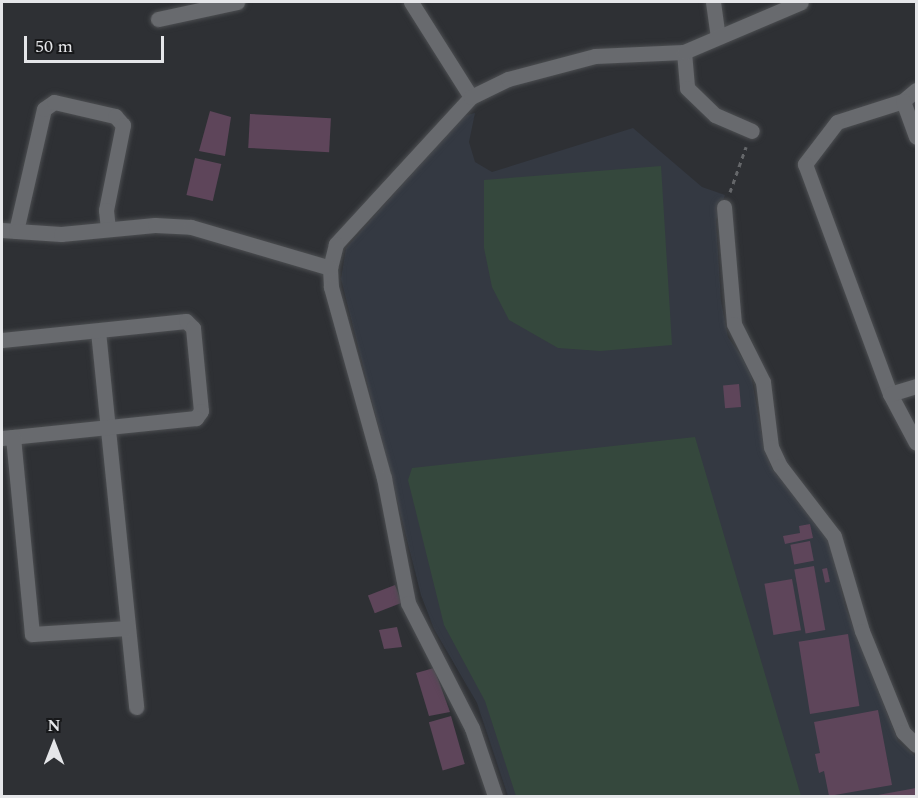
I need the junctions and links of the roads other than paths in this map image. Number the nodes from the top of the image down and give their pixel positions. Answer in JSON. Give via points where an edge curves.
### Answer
{"nodes":[{"id":1,"x":237,"y":2,"type":"edge"},
{"id":2,"x":413,"y":2,"type":"edge"},
{"id":3,"x":713,"y":2,"type":"edge"},
{"id":4,"x":801,"y":2,"type":"edge"},
{"id":5,"x":158,"y":19,"type":"dead end"},
{"id":6,"x":718,"y":36,"type":"junction"},
{"id":7,"x":684,"y":52,"type":"junction"},
{"id":8,"x":916,"y":90,"type":"edge"},
{"id":9,"x":471,"y":97,"type":"junction"},
{"id":10,"x":903,"y":101,"type":"junction"},
{"id":11,"x":752,"y":131,"type":"road end"},
{"id":12,"x":916,"y":137,"type":"edge"},
{"id":13,"x":724,"y":207,"type":"road end"},
{"id":14,"x":108,"y":229,"type":"junction"},
{"id":15,"x":9,"y":231,"type":"edge"},
{"id":16,"x":330,"y":268,"type":"junction"},
{"id":17,"x":98,"y":331,"type":"junction"},
{"id":18,"x":2,"y":340,"type":"edge"},
{"id":19,"x":916,"y":386,"type":"edge"},
{"id":20,"x":890,"y":394,"type":"junction"},
{"id":21,"x":108,"y":428,"type":"junction"},
{"id":22,"x":7,"y":438,"type":"edge"},
{"id":23,"x":916,"y":443,"type":"edge"},
{"id":24,"x":128,"y":628,"type":"junction"},
{"id":25,"x":136,"y":707,"type":"dead end"},
{"id":26,"x":916,"y":745,"type":"edge"},
{"id":27,"x":495,"y":796,"type":"edge"}],
"edges":[{"from":1,"to":5,"type":"street"},
{"from":2,"to":9,"type":"street"},
{"from":3,"to":6,"type":"street"},
{"from":4,"to":6,"type":"street"},
{"from":6,"to":7,"type":"street"},
{"from":7,"to":9,"type":"street","via":[[595,56],[508,79]]},
{"from":7,"to":11,"type":"street","via":[[687,88],[715,115]]},
{"from":8,"to":10,"type":"street"},
{"from":9,"to":16,"type":"street","via":[[336,244]]},
{"from":10,"to":12,"type":"street"},
{"from":10,"to":20,"type":"street","via":[[837,122],[806,164]]},
{"from":13,"to":26,"type":"street","via":[[734,324],[763,382],[771,447],[780,466],[834,536],[862,631],[903,732]]},
{"from":14,"to":15,"type":"street","via":[[61,234]]},
{"from":14,"to":15,"type":"street","via":[[106,210],[123,125],[115,116],[54,102],[44,110]]},
{"from":14,"to":16,"type":"street","via":[[191,226]]},
{"from":16,"to":27,"type":"street","via":[[334,297],[384,478],[408,603],[472,728]]},
{"from":17,"to":18,"type":"street"},
{"from":17,"to":21,"type":"street"},
{"from":17,"to":21,"type":"street","via":[[186,321],[193,328],[196,352],[200,415]]},
{"from":19,"to":20,"type":"street"},
{"from":20,"to":23,"type":"street"},
{"from":21,"to":22,"type":"street"},
{"from":21,"to":24,"type":"street"},
{"from":22,"to":24,"type":"street","via":[[32,634]]},
{"from":24,"to":25,"type":"street"}]}
